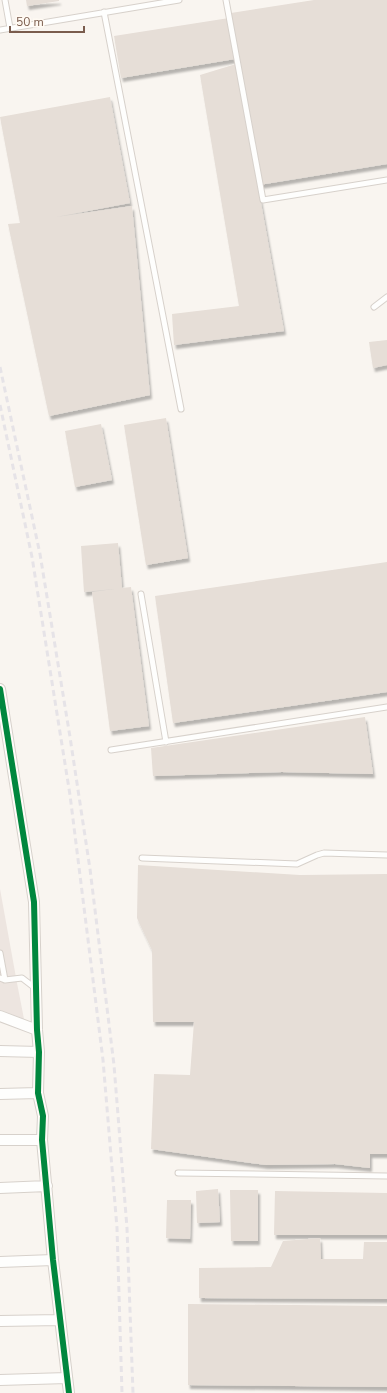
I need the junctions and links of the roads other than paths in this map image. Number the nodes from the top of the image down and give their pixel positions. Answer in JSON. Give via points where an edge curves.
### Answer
{"nodes":[{"id":1,"x":5,"y":0,"type":"edge"},
{"id":2,"x":179,"y":0,"type":"edge"},
{"id":3,"x":226,"y":0,"type":"edge"},
{"id":4,"x":104,"y":12,"type":"junction"},
{"id":5,"x":10,"y":28,"type":"junction"},
{"id":6,"x":0,"y":30,"type":"edge"},
{"id":7,"x":387,"y":180,"type":"edge"},
{"id":8,"x":387,"y":297,"type":"edge"},
{"id":9,"x":374,"y":307,"type":"dead end"},
{"id":10,"x":182,"y":409,"type":"dead end"},
{"id":11,"x":141,"y":594,"type":"dead end"},
{"id":12,"x":0,"y":689,"type":"edge"},
{"id":13,"x":387,"y":707,"type":"edge"},
{"id":14,"x":166,"y":742,"type":"junction"},
{"id":15,"x":111,"y":750,"type":"dead end"},
{"id":16,"x":387,"y":855,"type":"edge"},
{"id":17,"x":142,"y":858,"type":"dead end"},
{"id":18,"x":0,"y":953,"type":"edge"},
{"id":19,"x":2,"y":979,"type":"edge"},
{"id":20,"x":36,"y":988,"type":"junction"},
{"id":21,"x":0,"y":1016,"type":"edge"},
{"id":22,"x":37,"y":1030,"type":"junction"},
{"id":23,"x":0,"y":1051,"type":"edge"},
{"id":24,"x":39,"y":1052,"type":"junction"},
{"id":25,"x":38,"y":1093,"type":"junction"},
{"id":26,"x":0,"y":1094,"type":"edge"},
{"id":27,"x":0,"y":1140,"type":"edge"},
{"id":28,"x":42,"y":1140,"type":"junction"},
{"id":29,"x":178,"y":1173,"type":"dead end"},
{"id":30,"x":387,"y":1176,"type":"edge"},
{"id":31,"x":47,"y":1186,"type":"junction"},
{"id":32,"x":0,"y":1188,"type":"edge"},
{"id":33,"x":53,"y":1260,"type":"junction"},
{"id":34,"x":0,"y":1262,"type":"edge"},
{"id":35,"x":60,"y":1320,"type":"junction"},
{"id":36,"x":0,"y":1321,"type":"edge"},
{"id":37,"x":67,"y":1378,"type":"junction"},
{"id":38,"x":0,"y":1380,"type":"edge"},
{"id":39,"x":69,"y":1393,"type":"edge"}],
"edges":[{"from":1,"to":5,"type":"lane"},
{"from":2,"to":4,"type":"lane"},
{"from":3,"to":7,"type":"lane","via":[[263,200]]},
{"from":4,"to":5,"type":"lane"},
{"from":4,"to":10,"type":"lane"},
{"from":5,"to":6,"type":"lane"},
{"from":8,"to":9,"type":"lane"},
{"from":11,"to":14,"type":"lane"},
{"from":12,"to":20,"type":"street","via":[[34,902]]},
{"from":13,"to":14,"type":"lane"},
{"from":14,"to":15,"type":"lane"},
{"from":16,"to":17,"type":"lane","via":[[324,853],[297,864]]},
{"from":18,"to":19,"type":"lane"},
{"from":19,"to":20,"type":"lane","via":[[22,978]]},
{"from":20,"to":22,"type":"street"},
{"from":21,"to":22,"type":"street"},
{"from":22,"to":24,"type":"street"},
{"from":23,"to":24,"type":"street"},
{"from":24,"to":25,"type":"street"},
{"from":25,"to":26,"type":"street"},
{"from":25,"to":28,"type":"street","via":[[43,1116]]},
{"from":27,"to":28,"type":"street"},
{"from":28,"to":31,"type":"street"},
{"from":29,"to":30,"type":"lane"},
{"from":31,"to":32,"type":"street"},
{"from":31,"to":33,"type":"street"},
{"from":33,"to":34,"type":"street"},
{"from":33,"to":35,"type":"street"},
{"from":35,"to":36,"type":"street"},
{"from":35,"to":37,"type":"street"},
{"from":37,"to":38,"type":"street"},
{"from":37,"to":39,"type":"street"}]}
